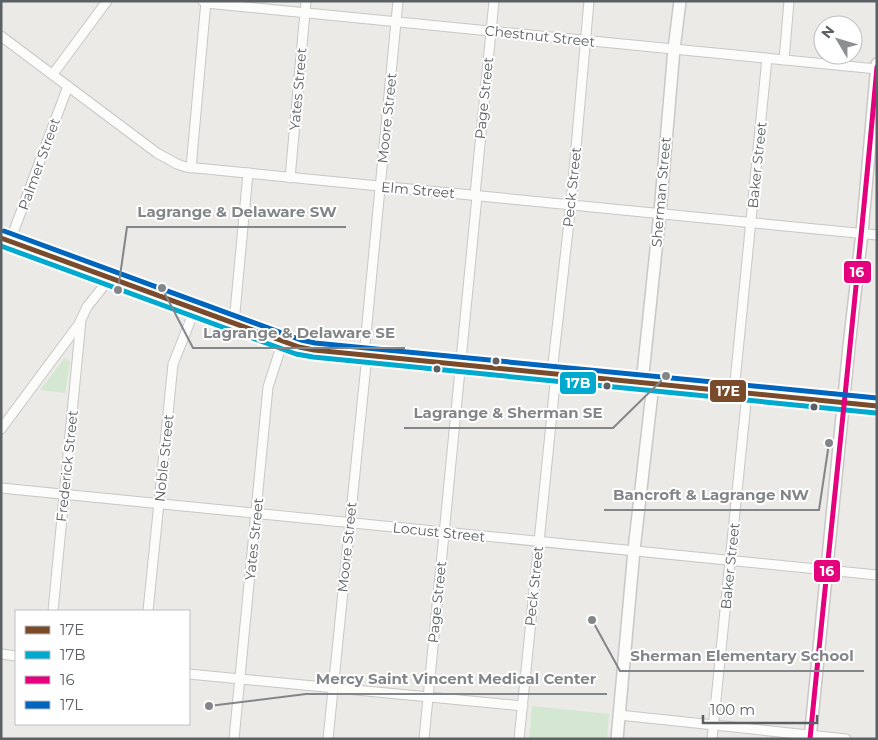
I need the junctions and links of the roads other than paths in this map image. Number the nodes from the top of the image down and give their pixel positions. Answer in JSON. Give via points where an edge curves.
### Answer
{"nodes":[{"id":1,"x":107,"y":1,"type":"edge"},
{"id":2,"x":306,"y":1,"type":"edge"},
{"id":3,"x":398,"y":1,"type":"edge"},
{"id":4,"x":494,"y":1,"type":"edge"},
{"id":5,"x":589,"y":1,"type":"edge"},
{"id":6,"x":680,"y":1,"type":"edge"},
{"id":7,"x":790,"y":1,"type":"edge"},
{"id":8,"x":205,"y":2,"type":"edge"},
{"id":9,"x":305,"y":12,"type":"junction"},
{"id":10,"x":396,"y":21,"type":"junction"},
{"id":11,"x":491,"y":30,"type":"junction"},
{"id":12,"x":1,"y":36,"type":"edge"},
{"id":13,"x":586,"y":41,"type":"junction"},
{"id":14,"x":674,"y":49,"type":"junction"},
{"id":15,"x":767,"y":58,"type":"junction"},
{"id":16,"x":784,"y":60,"type":"junction"},
{"id":17,"x":877,"y":64,"type":"edge"},
{"id":18,"x":877,"y":69,"type":"edge"},
{"id":19,"x":53,"y":74,"type":"junction"},
{"id":20,"x":68,"y":86,"type":"junction"},
{"id":21,"x":191,"y":168,"type":"junction"},
{"id":22,"x":248,"y":173,"type":"junction"},
{"id":23,"x":290,"y":178,"type":"junction"},
{"id":24,"x":380,"y":186,"type":"junction"},
{"id":25,"x":476,"y":196,"type":"junction"},
{"id":26,"x":571,"y":204,"type":"junction"},
{"id":27,"x":660,"y":212,"type":"junction"},
{"id":28,"x":751,"y":222,"type":"junction"},
{"id":29,"x":862,"y":233,"type":"junction"},
{"id":30,"x":877,"y":235,"type":"edge"},
{"id":31,"x":4,"y":241,"type":"edge"},
{"id":32,"x":110,"y":278,"type":"junction"},
{"id":33,"x":195,"y":309,"type":"junction"},
{"id":34,"x":81,"y":320,"type":"junction"},
{"id":35,"x":234,"y":324,"type":"junction"},
{"id":36,"x":283,"y":341,"type":"junction"},
{"id":37,"x":365,"y":355,"type":"junction"},
{"id":38,"x":461,"y":364,"type":"junction"},
{"id":39,"x":554,"y":373,"type":"junction"},
{"id":40,"x":647,"y":383,"type":"junction"},
{"id":41,"x":734,"y":392,"type":"junction"},
{"id":42,"x":747,"y":393,"type":"junction"},
{"id":43,"x":843,"y":403,"type":"junction"},
{"id":44,"x":877,"y":406,"type":"edge"},
{"id":45,"x":1,"y":430,"type":"edge"},
{"id":46,"x":1,"y":488,"type":"edge"},
{"id":47,"x":64,"y":495,"type":"junction"},
{"id":48,"x":159,"y":504,"type":"junction"},
{"id":49,"x":256,"y":513,"type":"junction"},
{"id":50,"x":349,"y":523,"type":"junction"},
{"id":51,"x":444,"y":532,"type":"junction"},
{"id":52,"x":539,"y":541,"type":"junction"},
{"id":53,"x":634,"y":550,"type":"junction"},
{"id":54,"x":730,"y":560,"type":"junction"},
{"id":55,"x":826,"y":569,"type":"junction"},
{"id":56,"x":877,"y":575,"type":"edge"},
{"id":57,"x":53,"y":610,"type":"edge"},
{"id":58,"x":148,"y":610,"type":"edge"},
{"id":59,"x":1,"y":654,"type":"edge"},
{"id":60,"x":15,"y":656,"type":"edge"},
{"id":61,"x":190,"y":674,"type":"edge"},
{"id":62,"x":240,"y":679,"type":"junction"},
{"id":63,"x":333,"y":688,"type":"junction"},
{"id":64,"x":428,"y":697,"type":"junction"},
{"id":65,"x":522,"y":706,"type":"junction"},
{"id":66,"x":619,"y":715,"type":"junction"},
{"id":67,"x":714,"y":726,"type":"junction"},
{"id":68,"x":810,"y":737,"type":"edge"},
{"id":69,"x":234,"y":739,"type":"edge"},
{"id":70,"x":328,"y":739,"type":"edge"},
{"id":71,"x":424,"y":739,"type":"edge"},
{"id":72,"x":519,"y":739,"type":"edge"},
{"id":73,"x":617,"y":739,"type":"edge"},
{"id":74,"x":712,"y":739,"type":"edge"},
{"id":75,"x":846,"y":739,"type":"edge"}],
"edges":[{"from":1,"to":19,"type":"street"},
{"from":2,"to":9,"type":"street","name":"Yates Street"},
{"from":3,"to":10,"type":"street","name":"Moore Street"},
{"from":4,"to":11,"type":"street","name":"Page Street"},
{"from":5,"to":13,"type":"street","name":"Peck Street"},
{"from":6,"to":14,"type":"street","name":"Sherman Street"},
{"from":7,"to":16,"type":"street"},
{"from":8,"to":9,"type":"street","name":"Chestnut Street"},
{"from":8,"to":21,"type":"street"},
{"from":9,"to":10,"type":"street","name":"Chestnut Street"},
{"from":9,"to":23,"type":"street","name":"Yates Street"},
{"from":10,"to":11,"type":"street","name":"Chestnut Street"},
{"from":10,"to":24,"type":"street","name":"Moore Street"},
{"from":11,"to":13,"type":"street","name":"Chestnut Street"},
{"from":11,"to":25,"type":"street","name":"Page Street"},
{"from":12,"to":19,"type":"street","name":"Elm Street"},
{"from":13,"to":14,"type":"street","name":"Chestnut Street"},
{"from":13,"to":26,"type":"street","name":"Peck Street"},
{"from":14,"to":15,"type":"street","name":"Chestnut Street"},
{"from":14,"to":27,"type":"street","name":"Sherman Street"},
{"from":15,"to":16,"type":"street","name":"Chestnut Street"},
{"from":15,"to":28,"type":"street","name":"Baker Street"},
{"from":16,"to":18,"type":"street","name":"Chestnut Street"},
{"from":17,"to":18,"type":"street"},
{"from":18,"to":29,"type":"street"},
{"from":19,"to":20,"type":"street","name":"Elm Street"},
{"from":20,"to":21,"type":"street","name":"Elm Street","via":[[157,152]]},
{"from":20,"to":31,"type":"street","name":"Palmer Street"},
{"from":21,"to":22,"type":"street","name":"Elm Street"},
{"from":22,"to":23,"type":"street","name":"Elm Street"},
{"from":22,"to":35,"type":"street"},
{"from":23,"to":24,"type":"street","name":"Elm Street"},
{"from":24,"to":25,"type":"street","name":"Elm Street"},
{"from":24,"to":37,"type":"street","name":"Moore Street"},
{"from":25,"to":26,"type":"street","name":"Elm Street"},
{"from":25,"to":38,"type":"street","name":"Page Street"},
{"from":26,"to":27,"type":"street","name":"Elm Street"},
{"from":26,"to":39,"type":"street","name":"Peck Street"},
{"from":27,"to":28,"type":"street","name":"Elm Street"},
{"from":27,"to":40,"type":"street","name":"Sherman Street"},
{"from":28,"to":29,"type":"street","name":"Elm Street"},
{"from":28,"to":41,"type":"street","name":"Baker Street"},
{"from":29,"to":30,"type":"street","name":"Elm Street"},
{"from":29,"to":43,"type":"street"},
{"from":31,"to":32,"type":"street"},
{"from":32,"to":33,"type":"street"},
{"from":32,"to":34,"type":"street"},
{"from":33,"to":35,"type":"street"},
{"from":33,"to":48,"type":"street","name":"Noble Street","via":[[173,364]]},
{"from":34,"to":45,"type":"street"},
{"from":34,"to":47,"type":"street","name":"Frederick Street"},
{"from":35,"to":36,"type":"street"},
{"from":36,"to":37,"type":"street","via":[[314,350]]},
{"from":36,"to":49,"type":"street","name":"Yates Street","via":[[268,387]]},
{"from":37,"to":38,"type":"street"},
{"from":37,"to":50,"type":"street","name":"Moore Street"},
{"from":38,"to":39,"type":"street"},
{"from":38,"to":51,"type":"street","name":"Page Street"},
{"from":39,"to":40,"type":"street"},
{"from":39,"to":52,"type":"street","name":"Peck Street"},
{"from":40,"to":41,"type":"street"},
{"from":40,"to":53,"type":"street","name":"Sherman Street"},
{"from":41,"to":42,"type":"street"},
{"from":42,"to":43,"type":"street"},
{"from":42,"to":54,"type":"street","name":"Baker Street"},
{"from":43,"to":44,"type":"street"},
{"from":43,"to":55,"type":"street"},
{"from":46,"to":47,"type":"street","name":"Locust Street"},
{"from":47,"to":48,"type":"street","name":"Locust Street"},
{"from":47,"to":57,"type":"street","name":"Frederick Street"},
{"from":48,"to":49,"type":"street","name":"Locust Street"},
{"from":48,"to":58,"type":"street","name":"Noble Street"},
{"from":49,"to":50,"type":"street","name":"Locust Street"},
{"from":49,"to":62,"type":"street","name":"Yates Street"},
{"from":50,"to":51,"type":"street","name":"Locust Street"},
{"from":50,"to":63,"type":"street","name":"Moore Street"},
{"from":51,"to":52,"type":"street","name":"Locust Street"},
{"from":51,"to":64,"type":"street","name":"Page Street"},
{"from":52,"to":53,"type":"street","name":"Locust Street"},
{"from":52,"to":65,"type":"street","name":"Peck Street"},
{"from":53,"to":54,"type":"street","name":"Locust Street"},
{"from":53,"to":66,"type":"street","name":"Sherman Street"},
{"from":54,"to":55,"type":"street","name":"Locust Street"},
{"from":54,"to":67,"type":"street","name":"Baker Street"},
{"from":55,"to":56,"type":"street","name":"Locust Street"},
{"from":55,"to":68,"type":"street"},
{"from":59,"to":60,"type":"street"},
{"from":61,"to":62,"type":"street"},
{"from":62,"to":63,"type":"street"},
{"from":62,"to":69,"type":"street","name":"Yates Street"},
{"from":63,"to":64,"type":"street"},
{"from":63,"to":70,"type":"street","name":"Moore Street"},
{"from":64,"to":65,"type":"street"},
{"from":64,"to":71,"type":"street","name":"Page Street"},
{"from":65,"to":72,"type":"street","name":"Peck Street"},
{"from":66,"to":67,"type":"street"},
{"from":66,"to":73,"type":"street","name":"Sherman Street"},
{"from":67,"to":68,"type":"street"},
{"from":67,"to":74,"type":"street","name":"Baker Street"},
{"from":68,"to":75,"type":"street"}]}
